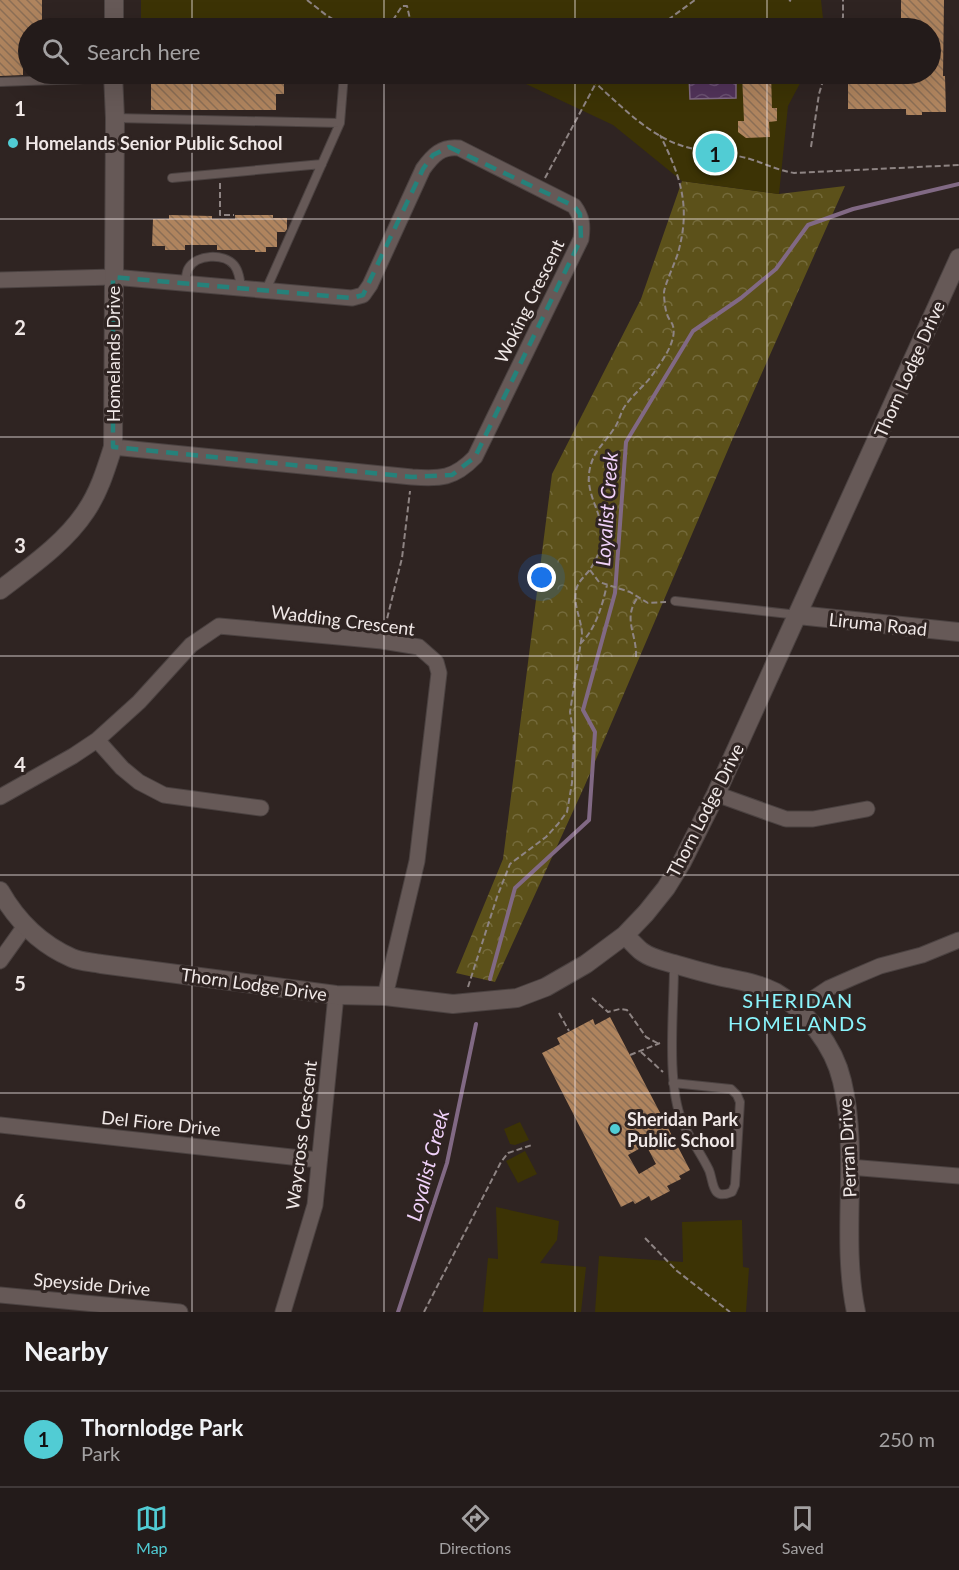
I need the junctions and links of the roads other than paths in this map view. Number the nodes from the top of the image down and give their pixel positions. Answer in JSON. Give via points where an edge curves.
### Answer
{"nodes":[{"id":1,"x":114,"y":0,"type":"edge"},
{"id":2,"x":114,"y":18,"type":"edge"},
{"id":3,"x":18,"y":81,"type":"edge"},
{"id":4,"x":0,"y":82,"type":"edge"},
{"id":5,"x":113,"y":84,"type":"edge"},
{"id":6,"x":343,"y":84,"type":"edge"},
{"id":7,"x":115,"y":118,"type":"junction"},
{"id":8,"x":340,"y":123,"type":"junction"},
{"id":9,"x":322,"y":164,"type":"junction"},
{"id":10,"x":172,"y":178,"type":"dead end"},
{"id":11,"x":959,"y":258,"type":"edge"},
{"id":12,"x":113,"y":277,"type":"junction"},
{"id":13,"x":0,"y":280,"type":"edge"},
{"id":14,"x":185,"y":283,"type":"junction"},
{"id":15,"x":241,"y":288,"type":"junction"},
{"id":16,"x":266,"y":290,"type":"junction"},
{"id":17,"x":113,"y":447,"type":"junction"},
{"id":18,"x":0,"y":590,"type":"edge"},
{"id":19,"x":675,"y":601,"type":"road end"},
{"id":20,"x":798,"y":615,"type":"junction"},
{"id":21,"x":959,"y":632,"type":"edge"},
{"id":22,"x":97,"y":740,"type":"junction"},
{"id":23,"x":716,"y":794,"type":"junction"},
{"id":24,"x":0,"y":797,"type":"edge"},
{"id":25,"x":261,"y":808,"type":"dead end"},
{"id":26,"x":867,"y":808,"type":"dead end"},
{"id":27,"x":0,"y":891,"type":"edge"},
{"id":28,"x":25,"y":927,"type":"junction"},
{"id":29,"x":625,"y":935,"type":"junction"},
{"id":30,"x":959,"y":940,"type":"edge"},
{"id":31,"x":0,"y":961,"type":"edge"},
{"id":32,"x":674,"y":964,"type":"junction"},
{"id":33,"x":336,"y":995,"type":"junction"},
{"id":34,"x":385,"y":996,"type":"junction"},
{"id":35,"x":799,"y":1008,"type":"junction"},
{"id":36,"x":673,"y":1083,"type":"junction"},
{"id":37,"x":0,"y":1125,"type":"edge"},
{"id":38,"x":319,"y":1160,"type":"junction"},
{"id":39,"x":849,"y":1167,"type":"junction"},
{"id":40,"x":959,"y":1176,"type":"edge"},
{"id":41,"x":0,"y":1295,"type":"edge"},
{"id":42,"x":180,"y":1312,"type":"edge"},
{"id":43,"x":283,"y":1312,"type":"edge"},
{"id":44,"x":856,"y":1312,"type":"edge"}],
"edges":[{"from":1,"to":2,"type":"street"},
{"from":3,"to":4,"type":"lane"},
{"from":5,"to":7,"type":"street","name":"Homelands Drive"},
{"from":6,"to":8,"type":"lane"},
{"from":7,"to":8,"type":"lane"},
{"from":7,"to":12,"type":"street","name":"Homelands Drive"},
{"from":8,"to":9,"type":"lane"},
{"from":9,"to":10,"type":"lane"},
{"from":9,"to":16,"type":"lane"},
{"from":11,"to":20,"type":"street","name":"Thorn Lodge Drive"},
{"from":12,"to":13,"type":"street","name":"Woking Crescent"},
{"from":12,"to":14,"type":"street","name":"Woking Crescent"},
{"from":12,"to":17,"type":"street","name":"Homelands Drive"},
{"from":14,"to":15,"type":"street","name":"Woking Crescent"},
{"from":14,"to":15,"type":"lane","via":[[187,270],[193,264],[206,258],[222,258],[236,267]]},
{"from":15,"to":16,"type":"street","name":"Woking Crescent"},
{"from":16,"to":17,"type":"street","name":"Woking Crescent","via":[[352,298],[363,295],[423,169],[433,155],[450,147],[574,206],[583,226],[581,239],[475,457],[452,475],[439,479],[412,477]]},
{"from":17,"to":18,"type":"street","name":"Homelands Drive","via":[[101,484],[86,512],[61,541]]},
{"from":19,"to":20,"type":"lane"},
{"from":20,"to":21,"type":"street","name":"Liruma Road"},
{"from":20,"to":23,"type":"street","name":"Thorn Lodge Drive"},
{"from":22,"to":24,"type":"street","name":"Wadding Crescent"},
{"from":22,"to":25,"type":"street","via":[[122,768],[164,795]]},
{"from":22,"to":34,"type":"street","name":"Wadding Crescent","via":[[139,702],[191,645],[219,626],[419,647],[436,662],[440,673],[417,861]]},
{"from":23,"to":26,"type":"street","via":[[786,819],[813,819]]},
{"from":23,"to":29,"type":"street","name":"Thorn Lodge Drive","via":[[666,888]]},
{"from":27,"to":28,"type":"street","name":"Thorn Lodge Drive"},
{"from":28,"to":31,"type":"street"},
{"from":28,"to":33,"type":"street","name":"Thorn Lodge Drive","via":[[74,959]]},
{"from":29,"to":32,"type":"street","name":"Perran Drive","via":[[641,951]]},
{"from":29,"to":34,"type":"street","name":"Thorn Lodge Drive","via":[[586,964],[517,998],[453,1004]]},
{"from":30,"to":35,"type":"street","via":[[837,984]]},
{"from":32,"to":35,"type":"street","name":"Perran Drive","via":[[748,982]]},
{"from":32,"to":36,"type":"lane"},
{"from":33,"to":34,"type":"street","name":"Thorn Lodge Drive"},
{"from":33,"to":38,"type":"street","name":"Waycross Crescent"},
{"from":35,"to":39,"type":"street","name":"Perran Drive","via":[[817,1029],[842,1078]]},
{"from":36,"to":36,"type":"lane","via":[[682,1121],[709,1170],[712,1186],[719,1194],[732,1192],[740,1102],[737,1095],[731,1089]]},
{"from":37,"to":38,"type":"street","name":"Del Fiore Drive"},
{"from":38,"to":43,"type":"street","name":"Waycross Crescent","via":[[315,1205]]},
{"from":39,"to":40,"type":"street"},
{"from":39,"to":44,"type":"street","name":"Perran Drive","via":[[849,1251]]},
{"from":41,"to":42,"type":"street","name":"Speyside Drive"}]}
